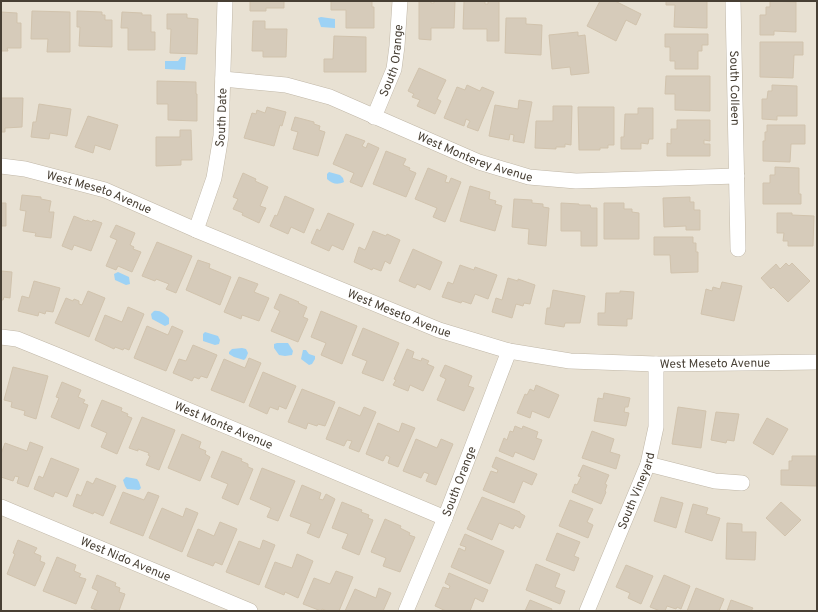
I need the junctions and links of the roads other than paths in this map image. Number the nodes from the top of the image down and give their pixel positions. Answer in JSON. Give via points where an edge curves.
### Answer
{"nodes":[{"id":1,"x":225,"y":1,"type":"edge"},
{"id":2,"x":400,"y":1,"type":"edge"},
{"id":3,"x":733,"y":1,"type":"edge"},
{"id":4,"x":223,"y":79,"type":"junction"},
{"id":5,"x":374,"y":117,"type":"junction"},
{"id":6,"x":1,"y":166,"type":"edge"},
{"id":7,"x":736,"y":176,"type":"junction"},
{"id":8,"x":196,"y":230,"type":"junction"},
{"id":9,"x":738,"y":249,"type":"dead end"},
{"id":10,"x":1,"y":336,"type":"edge"},
{"id":11,"x":509,"y":351,"type":"junction"},
{"id":12,"x":817,"y":362,"type":"edge"},
{"id":13,"x":656,"y":364,"type":"junction"},
{"id":14,"x":648,"y":464,"type":"junction"},
{"id":15,"x":742,"y":483,"type":"dead end"},
{"id":16,"x":1,"y":507,"type":"edge"},
{"id":17,"x":445,"y":518,"type":"junction"},
{"id":18,"x":250,"y":611,"type":"edge"},
{"id":19,"x":406,"y":611,"type":"edge"},
{"id":20,"x":587,"y":611,"type":"edge"}],
"edges":[{"from":1,"to":4,"type":"street","name":"South Date"},
{"from":2,"to":5,"type":"street","name":"South Orange","via":[[394,69]]},
{"from":3,"to":7,"type":"street","name":"South Colleen"},
{"from":4,"to":5,"type":"street","name":"West Monterey Avenue","via":[[286,85],[330,97]]},
{"from":4,"to":8,"type":"street","name":"South Date","via":[[221,136],[214,178]]},
{"from":5,"to":7,"type":"street","name":"West Monterey Avenue","via":[[479,162],[529,177],[576,181]]},
{"from":6,"to":8,"type":"street","name":"West Meseto Avenue","via":[[25,169],[104,190]]},
{"from":7,"to":9,"type":"street","name":"South Colleen"},
{"from":8,"to":11,"type":"street","name":"West Meseto Avenue","via":[[439,330]]},
{"from":10,"to":17,"type":"street","name":"West Monte Avenue","via":[[17,339],[59,356]]},
{"from":11,"to":13,"type":"street","name":"West Meseto Avenue","via":[[570,362]]},
{"from":11,"to":17,"type":"street","name":"South Orange"},
{"from":12,"to":13,"type":"street","name":"West Meseto Avenue"},
{"from":13,"to":14,"type":"street","name":"South Vineyard","via":[[656,427]]},
{"from":14,"to":15,"type":"street","via":[[715,481]]},
{"from":14,"to":20,"type":"street","name":"South Vineyard"},
{"from":16,"to":18,"type":"street","name":"West Nido Avenue"},
{"from":17,"to":19,"type":"street","name":"South Orange"}]}
